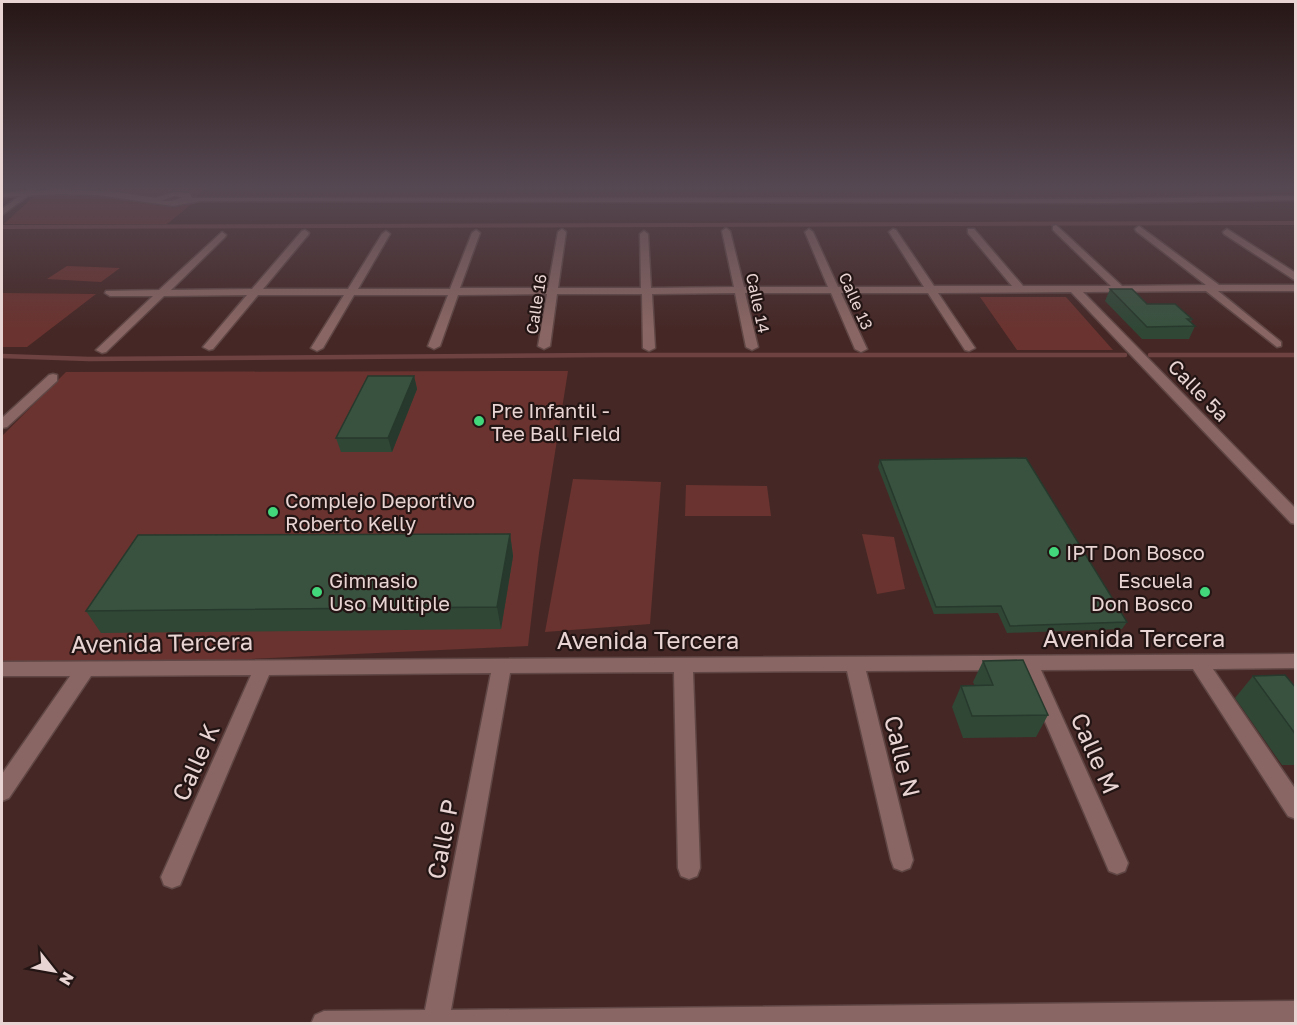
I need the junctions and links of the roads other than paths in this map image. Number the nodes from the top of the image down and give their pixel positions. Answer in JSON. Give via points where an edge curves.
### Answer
{"nodes":[{"id":1,"x":476,"y":233,"type":"dead end"},
{"id":2,"x":305,"y":234,"type":"dead end"},
{"id":3,"x":386,"y":234,"type":"dead end"},
{"id":4,"x":562,"y":234,"type":"edge"},
{"id":5,"x":644,"y":234,"type":"dead end"},
{"id":6,"x":727,"y":234,"type":"edge"},
{"id":7,"x":809,"y":234,"type":"edge"},
{"id":8,"x":894,"y":234,"type":"edge"},
{"id":9,"x":973,"y":234,"type":"edge"},
{"id":10,"x":1062,"y":234,"type":"edge"},
{"id":11,"x":1145,"y":234,"type":"edge"},
{"id":12,"x":1230,"y":234,"type":"edge"},
{"id":13,"x":222,"y":235,"type":"dead end"},
{"id":14,"x":1296,"y":278,"type":"edge"},
{"id":15,"x":1212,"y":288,"type":"junction"},
{"id":16,"x":1296,"y":288,"type":"edge"},
{"id":17,"x":933,"y":289,"type":"junction"},
{"id":18,"x":1020,"y":289,"type":"junction"},
{"id":19,"x":1074,"y":289,"type":"junction"},
{"id":20,"x":1120,"y":289,"type":"junction"},
{"id":21,"x":647,"y":290,"type":"junction"},
{"id":22,"x":740,"y":290,"type":"junction"},
{"id":23,"x":834,"y":290,"type":"junction"},
{"id":24,"x":453,"y":291,"type":"junction"},
{"id":25,"x":553,"y":291,"type":"junction"},
{"id":26,"x":110,"y":292,"type":"dead end"},
{"id":27,"x":161,"y":292,"type":"junction"},
{"id":28,"x":254,"y":292,"type":"junction"},
{"id":29,"x":352,"y":292,"type":"junction"},
{"id":30,"x":1277,"y":344,"type":"dead end"},
{"id":31,"x":434,"y":346,"type":"dead end"},
{"id":32,"x":544,"y":346,"type":"dead end"},
{"id":33,"x":209,"y":347,"type":"dead end"},
{"id":34,"x":752,"y":347,"type":"dead end"},
{"id":35,"x":317,"y":348,"type":"dead end"},
{"id":36,"x":649,"y":348,"type":"dead end"},
{"id":37,"x":969,"y":348,"type":"dead end"},
{"id":38,"x":861,"y":349,"type":"dead end"},
{"id":39,"x":102,"y":350,"type":"dead end"},
{"id":40,"x":53,"y":378,"type":"dead end"},
{"id":41,"x":2,"y":424,"type":"edge"},
{"id":42,"x":1296,"y":519,"type":"edge"},
{"id":43,"x":1296,"y":661,"type":"edge"},
{"id":44,"x":1198,"y":662,"type":"junction"},
{"id":45,"x":683,"y":663,"type":"junction"},
{"id":46,"x":1029,"y":663,"type":"junction"},
{"id":47,"x":855,"y":664,"type":"junction"},
{"id":48,"x":502,"y":665,"type":"junction"},
{"id":49,"x":264,"y":666,"type":"junction"},
{"id":50,"x":86,"y":668,"type":"junction"},
{"id":51,"x":2,"y":669,"type":"edge"},
{"id":52,"x":2,"y":791,"type":"edge"},
{"id":53,"x":1296,"y":809,"type":"edge"},
{"id":54,"x":902,"y":860,"type":"dead end"},
{"id":55,"x":1117,"y":863,"type":"dead end"},
{"id":56,"x":689,"y":868,"type":"dead end"},
{"id":57,"x":172,"y":878,"type":"dead end"},
{"id":58,"x":1296,"y":1014,"type":"edge"},
{"id":59,"x":1194,"y":1019,"type":"edge"},
{"id":60,"x":946,"y":1021,"type":"edge"},
{"id":61,"x":704,"y":1022,"type":"edge"},
{"id":62,"x":324,"y":1023,"type":"edge"},
{"id":63,"x":435,"y":1023,"type":"edge"}],
"edges":[{"from":1,"to":24,"type":"street"},
{"from":2,"to":28,"type":"street"},
{"from":3,"to":29,"type":"street"},
{"from":4,"to":25,"type":"street","name":"Calle 16"},
{"from":5,"to":21,"type":"street"},
{"from":6,"to":22,"type":"street","name":"Calle 14"},
{"from":7,"to":23,"type":"street","name":"Calle 13"},
{"from":8,"to":17,"type":"street"},
{"from":9,"to":18,"type":"street"},
{"from":10,"to":20,"type":"street"},
{"from":11,"to":15,"type":"street"},
{"from":12,"to":14,"type":"street"},
{"from":13,"to":27,"type":"street"},
{"from":15,"to":16,"type":"street"},
{"from":15,"to":20,"type":"street"},
{"from":15,"to":30,"type":"street"},
{"from":17,"to":18,"type":"street"},
{"from":17,"to":23,"type":"street"},
{"from":17,"to":37,"type":"street"},
{"from":18,"to":19,"type":"street"},
{"from":19,"to":20,"type":"street"},
{"from":19,"to":42,"type":"street","name":"Calle 5a"},
{"from":21,"to":22,"type":"street"},
{"from":21,"to":25,"type":"street"},
{"from":21,"to":36,"type":"street"},
{"from":22,"to":23,"type":"street"},
{"from":22,"to":34,"type":"street","name":"Calle 14"},
{"from":23,"to":38,"type":"street","name":"Calle 13"},
{"from":24,"to":25,"type":"street"},
{"from":24,"to":29,"type":"street"},
{"from":24,"to":31,"type":"street"},
{"from":25,"to":32,"type":"street","name":"Calle 16"},
{"from":26,"to":27,"type":"street"},
{"from":27,"to":28,"type":"street"},
{"from":27,"to":39,"type":"street"},
{"from":28,"to":29,"type":"street"},
{"from":28,"to":33,"type":"street"},
{"from":29,"to":35,"type":"street"},
{"from":40,"to":41,"type":"street"},
{"from":43,"to":44,"type":"street","name":"Avenida Tercera"},
{"from":44,"to":46,"type":"street","name":"Avenida Tercera"},
{"from":44,"to":53,"type":"street"},
{"from":45,"to":47,"type":"street","name":"Avenida Tercera"},
{"from":45,"to":48,"type":"street","name":"Avenida Tercera"},
{"from":45,"to":56,"type":"street"},
{"from":46,"to":47,"type":"street","name":"Avenida Tercera"},
{"from":46,"to":55,"type":"street","name":"Calle M"},
{"from":47,"to":54,"type":"street","name":"Calle N"},
{"from":48,"to":49,"type":"street","name":"Avenida Tercera"},
{"from":48,"to":63,"type":"street","name":"Calle P"},
{"from":49,"to":50,"type":"street","name":"Avenida Tercera"},
{"from":49,"to":57,"type":"street","name":"Calle K"},
{"from":50,"to":51,"type":"street","name":"Avenida Tercera"},
{"from":50,"to":52,"type":"street"},
{"from":58,"to":59,"type":"street"},
{"from":59,"to":60,"type":"street"},
{"from":60,"to":61,"type":"street"},
{"from":61,"to":63,"type":"street"},
{"from":62,"to":63,"type":"street"}]}
